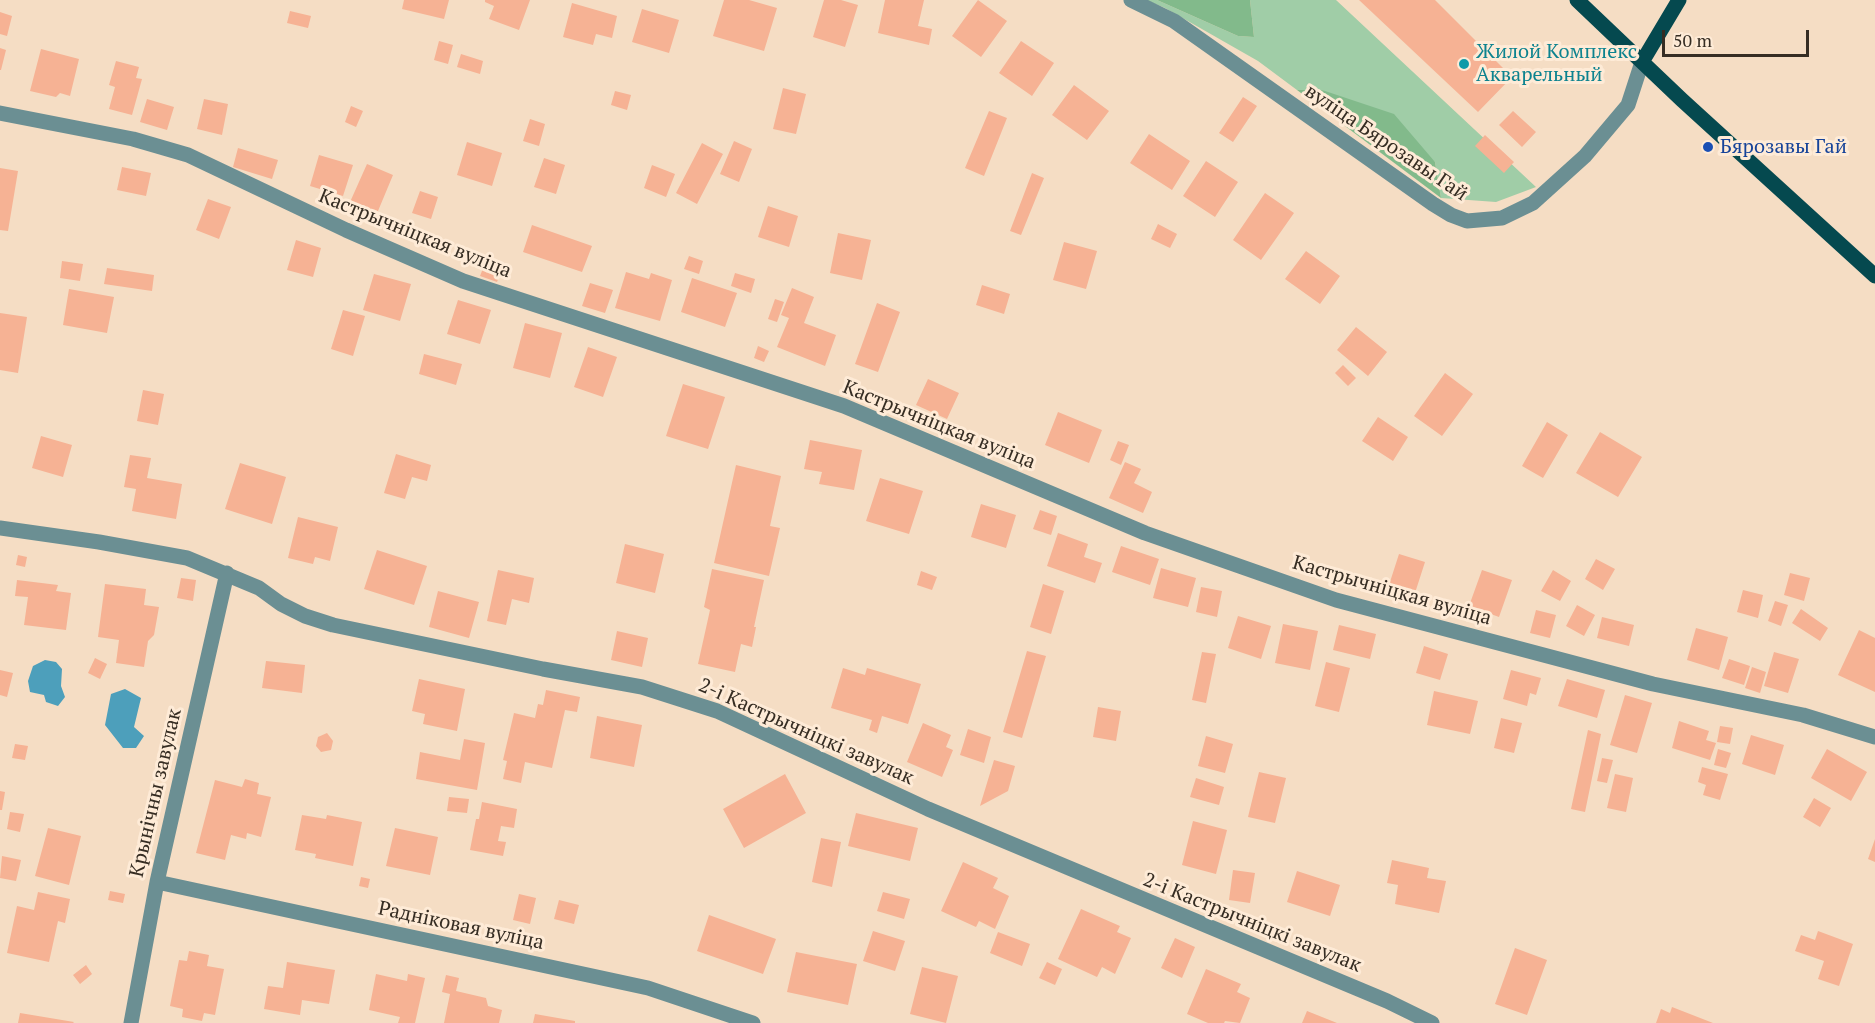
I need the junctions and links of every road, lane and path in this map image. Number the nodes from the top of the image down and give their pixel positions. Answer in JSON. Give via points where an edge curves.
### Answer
{"nodes":[{"id":1,"x":1131,"y":0,"type":"edge"},
{"id":2,"x":1577,"y":0,"type":"edge"},
{"id":3,"x":1678,"y":0,"type":"edge"},
{"id":4,"x":1641,"y":62,"type":"junction"},
{"id":5,"x":0,"y":113,"type":"edge"},
{"id":6,"x":1875,"y":276,"type":"edge"},
{"id":7,"x":0,"y":528,"type":"edge"},
{"id":8,"x":227,"y":573,"type":"junction"},
{"id":9,"x":1875,"y":737,"type":"edge"},
{"id":10,"x":157,"y":882,"type":"junction"},
{"id":11,"x":130,"y":1023,"type":"edge"},
{"id":12,"x":753,"y":1023,"type":"edge"},
{"id":13,"x":1432,"y":1023,"type":"edge"}],
"edges":[{"from":1,"to":4,"type":"street","name":"вуліца Бярозавы Гай","via":[[1174,21],[1433,204],[1467,221],[1502,219],[1523,210],[1568,172],[1628,105]]},
{"from":2,"to":4,"type":"main road"},
{"from":3,"to":4,"type":"main road"},
{"from":4,"to":6,"type":"main road"},
{"from":5,"to":9,"type":"street","name":"Кастрычніцкая вуліца","via":[[133,139],[188,155],[346,231],[463,281],[844,406],[1135,529],[1336,600],[1653,684],[1803,715]]},
{"from":7,"to":8,"type":"street","name":"2-і Кастрычніцкі завулак","via":[[140,548],[188,558]]},
{"from":8,"to":10,"type":"street","name":"Крынічны завулак"},
{"from":8,"to":13,"type":"street","name":"2-і Кастрычніцкі завулак","via":[[305,616],[333,625],[642,687],[717,711],[928,809]]},
{"from":10,"to":11,"type":"street","name":"Крынічны завулак"},
{"from":10,"to":12,"type":"street","name":"Радніковая вуліца","via":[[648,988]]}]}
